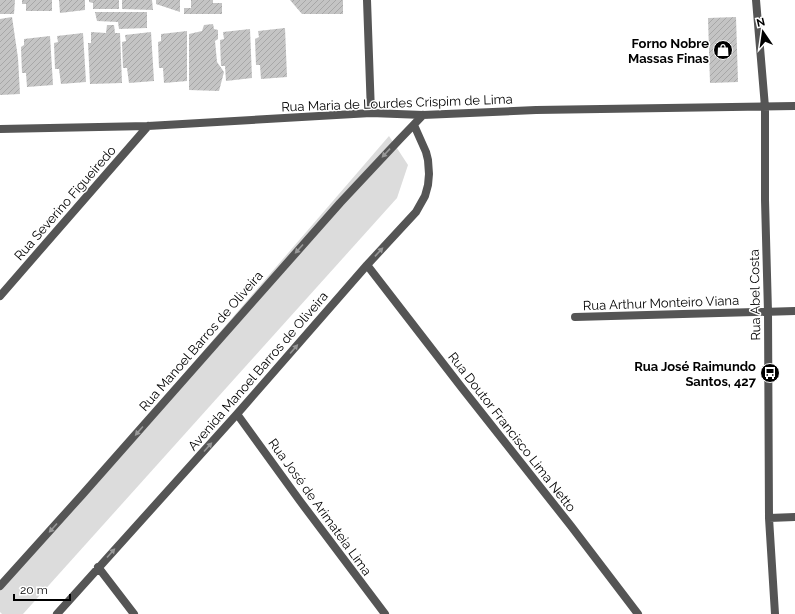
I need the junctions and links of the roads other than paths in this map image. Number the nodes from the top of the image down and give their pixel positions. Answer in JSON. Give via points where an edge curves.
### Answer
{"nodes":[{"id":1,"x":367,"y":0,"type":"edge"},
{"id":2,"x":756,"y":0,"type":"edge"},
{"id":3,"x":795,"y":106,"type":"edge"},
{"id":4,"x":765,"y":107,"type":"junction"},
{"id":5,"x":372,"y":113,"type":"junction"},
{"id":6,"x":423,"y":115,"type":"junction"},
{"id":7,"x":414,"y":125,"type":"junction"},
{"id":8,"x":148,"y":126,"type":"junction"},
{"id":9,"x":0,"y":129,"type":"edge"},
{"id":10,"x":367,"y":265,"type":"junction"},
{"id":11,"x":0,"y":296,"type":"edge"},
{"id":12,"x":795,"y":311,"type":"edge"},
{"id":13,"x":768,"y":312,"type":"junction"},
{"id":14,"x":575,"y":317,"type":"dead end"},
{"id":15,"x":237,"y":414,"type":"junction"},
{"id":16,"x":795,"y":517,"type":"edge"},
{"id":17,"x":769,"y":518,"type":"junction"},
{"id":18,"x":98,"y":568,"type":"junction"},
{"id":19,"x":0,"y":586,"type":"edge"},
{"id":20,"x":57,"y":614,"type":"edge"},
{"id":21,"x":134,"y":614,"type":"edge"},
{"id":22,"x":385,"y":614,"type":"edge"},
{"id":23,"x":638,"y":614,"type":"edge"},
{"id":24,"x":775,"y":614,"type":"edge"}],
"edges":[{"from":1,"to":5,"type":"street"},
{"from":2,"to":4,"type":"street","name":"Rua Abel Costa"},
{"from":3,"to":4,"type":"street","name":"Rua Maria de Lourdes Crispim de Lima"},
{"from":4,"to":6,"type":"street","name":"Rua Maria de Lourdes Crispim de Lima","via":[[544,110]]},
{"from":4,"to":13,"type":"street","name":"Rua Abel Costa"},
{"from":5,"to":6,"type":"street","name":"Rua Maria de Lourdes Crispim de Lima"},
{"from":5,"to":8,"type":"street","name":"Rua Maria de Lourdes Crispim de Lima"},
{"from":6,"to":7,"type":"street","name":"Rua Manoel Barros de Oliveira"},
{"from":10,"to":7,"type":"street","name":"Avenida Manoel Barros de Oliveira","one_way":true,"via":[[416,212],[425,196],[429,174],[428,160]]},
{"from":7,"to":19,"type":"street","name":"Rua Manoel Barros de Oliveira","one_way":true,"via":[[279,272]]},
{"from":8,"to":9,"type":"street","name":"Rua Maria de Lourdes Crispim de Lima"},
{"from":8,"to":11,"type":"street","name":"Rua Severino Figueiredo"},
{"from":15,"to":10,"type":"street","name":"Avenida Manoel Barros de Oliveira","one_way":true},
{"from":10,"to":23,"type":"street","name":"Rua Doutor Francisco Lima Netto"},
{"from":12,"to":13,"type":"street","name":"Rua Arthur Monteiro Viana"},
{"from":13,"to":14,"type":"street","name":"Rua Arthur Monteiro Viana"},
{"from":13,"to":17,"type":"street","name":"Rua Abel Costa"},
{"from":18,"to":15,"type":"street","name":"Avenida Manoel Barros de Oliveira","one_way":true},
{"from":15,"to":22,"type":"street","name":"Rua José de Arimateia Lima"},
{"from":16,"to":17,"type":"street"},
{"from":17,"to":24,"type":"street","name":"Rua Abel Costa"},
{"from":18,"to":20,"type":"street","name":"Avenida Manoel Barros de Oliveira"},
{"from":18,"to":21,"type":"street"}]}
